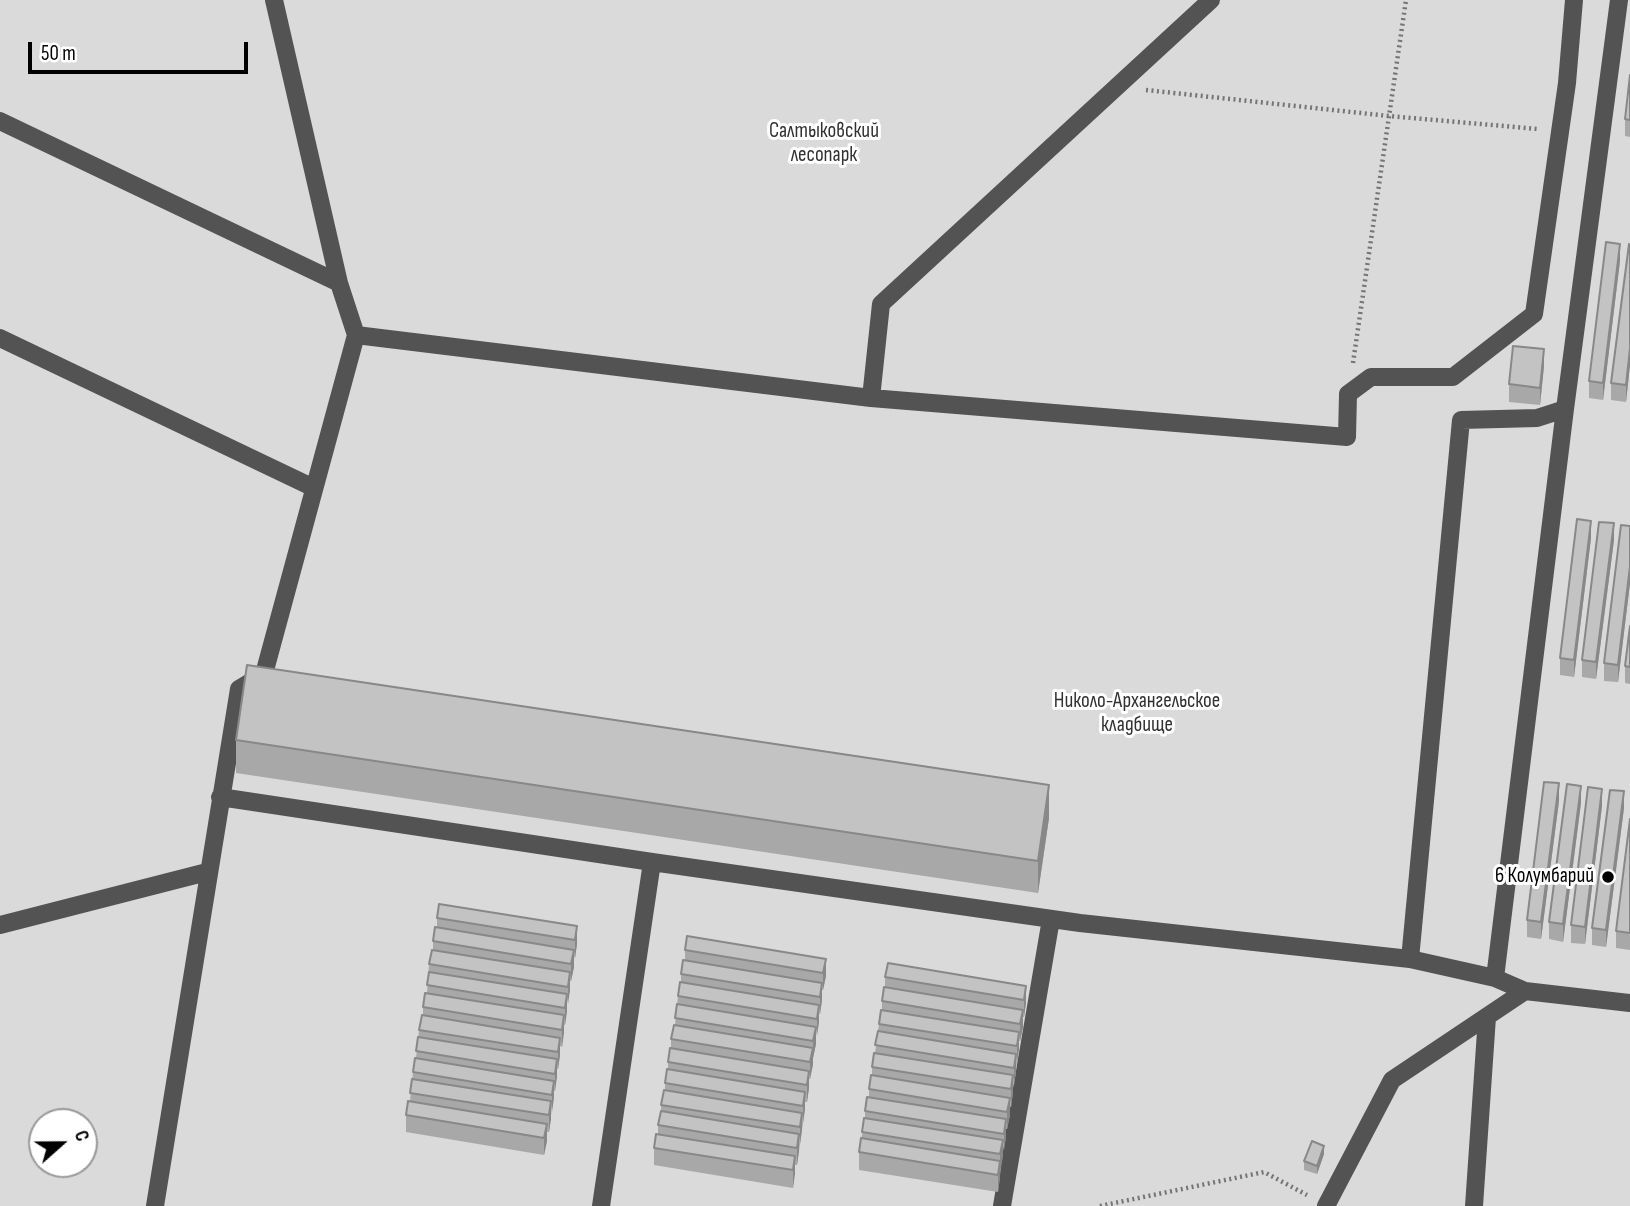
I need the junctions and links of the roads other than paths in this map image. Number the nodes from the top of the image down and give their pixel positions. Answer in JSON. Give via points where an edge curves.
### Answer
{"nodes":[{"id":1,"x":274,"y":0,"type":"edge"},
{"id":2,"x":1211,"y":0,"type":"edge"},
{"id":3,"x":1574,"y":0,"type":"edge"},
{"id":4,"x":1619,"y":0,"type":"edge"},
{"id":5,"x":0,"y":121,"type":"edge"},
{"id":6,"x":339,"y":283,"type":"junction"},
{"id":7,"x":356,"y":335,"type":"junction"},
{"id":8,"x":0,"y":338,"type":"edge"},
{"id":9,"x":871,"y":397,"type":"junction"},
{"id":10,"x":1565,"y":409,"type":"junction"},
{"id":11,"x":314,"y":488,"type":"junction"},
{"id":12,"x":220,"y":797,"type":"junction"},
{"id":13,"x":652,"y":862,"type":"junction"},
{"id":14,"x":207,"y":872,"type":"junction"},
{"id":15,"x":1051,"y":919,"type":"junction"},
{"id":16,"x":0,"y":925,"type":"edge"},
{"id":17,"x":1410,"y":959,"type":"junction"},
{"id":18,"x":1495,"y":978,"type":"junction"},
{"id":19,"x":1525,"y":991,"type":"junction"},
{"id":20,"x":1630,"y":1003,"type":"edge"},
{"id":21,"x":1487,"y":1017,"type":"junction"},
{"id":22,"x":1326,"y":1205,"type":"edge"},
{"id":23,"x":155,"y":1206,"type":"edge"},
{"id":24,"x":601,"y":1206,"type":"edge"},
{"id":25,"x":1002,"y":1206,"type":"edge"},
{"id":26,"x":1474,"y":1206,"type":"edge"}],
"edges":[{"from":1,"to":6,"type":"lane"},
{"from":2,"to":9,"type":"lane","via":[[881,304]]},
{"from":3,"to":9,"type":"lane","via":[[1567,83],[1534,314],[1453,377],[1371,377],[1348,394],[1347,437]]},
{"from":4,"to":10,"type":"lane"},
{"from":5,"to":6,"type":"lane"},
{"from":6,"to":7,"type":"lane"},
{"from":7,"to":9,"type":"lane"},
{"from":7,"to":11,"type":"lane"},
{"from":8,"to":11,"type":"lane"},
{"from":10,"to":17,"type":"lane","via":[[1537,418],[1461,420]]},
{"from":10,"to":18,"type":"lane"},
{"from":11,"to":12,"type":"lane","via":[[264,674],[239,689]]},
{"from":12,"to":13,"type":"lane"},
{"from":12,"to":14,"type":"lane"},
{"from":13,"to":15,"type":"lane"},
{"from":13,"to":24,"type":"lane"},
{"from":14,"to":16,"type":"lane"},
{"from":14,"to":23,"type":"lane"},
{"from":15,"to":17,"type":"lane"},
{"from":15,"to":25,"type":"lane"},
{"from":17,"to":18,"type":"lane"},
{"from":18,"to":19,"type":"lane"},
{"from":19,"to":20,"type":"lane"},
{"from":19,"to":21,"type":"lane"},
{"from":21,"to":22,"type":"lane","via":[[1392,1080]]},
{"from":21,"to":26,"type":"lane"}]}
